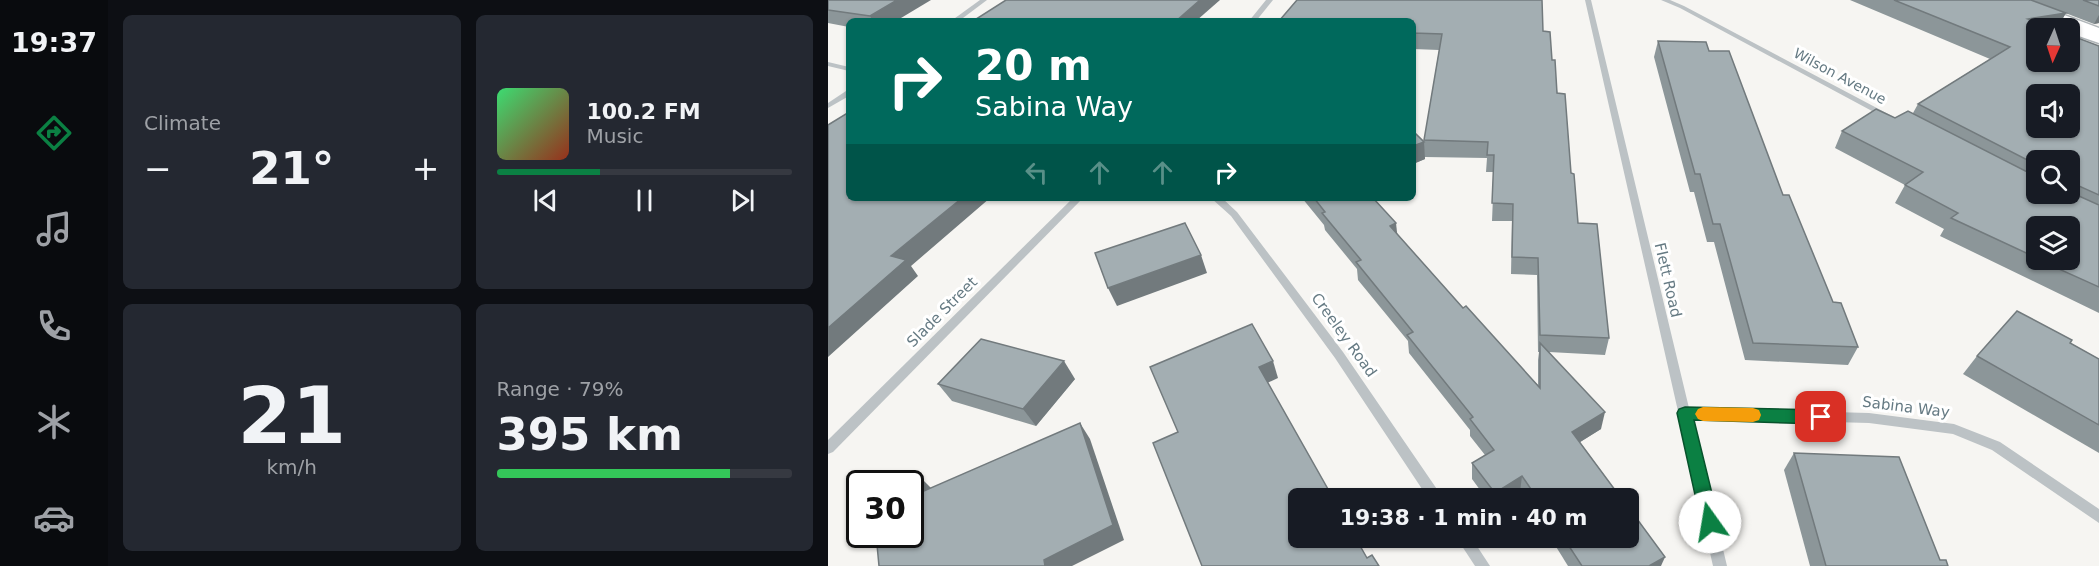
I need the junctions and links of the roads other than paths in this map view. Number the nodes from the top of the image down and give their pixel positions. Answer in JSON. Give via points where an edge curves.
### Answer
{"nodes":[{"id":1,"x":984,"y":0,"type":"edge"},
{"id":2,"x":1270,"y":0,"type":"edge"},
{"id":3,"x":1588,"y":0,"type":"edge"},
{"id":4,"x":1664,"y":0,"type":"edge"},
{"id":5,"x":2005,"y":0,"type":"edge"},
{"id":6,"x":958,"y":18,"type":"edge"},
{"id":7,"x":1255,"y":18,"type":"edge"},
{"id":8,"x":2099,"y":36,"type":"edge"},
{"id":9,"x":828,"y":64,"type":"edge"},
{"id":10,"x":846,"y":68,"type":"edge"},
{"id":11,"x":846,"y":95,"type":"edge"},
{"id":12,"x":828,"y":106,"type":"edge"},
{"id":13,"x":1900,"y":123,"type":"edge"},
{"id":14,"x":1075,"y":201,"type":"edge"},
{"id":15,"x":1219,"y":201,"type":"edge"},
{"id":16,"x":1685,"y":413,"type":"junction"},
{"id":17,"x":828,"y":448,"type":"edge"},
{"id":18,"x":1429,"y":488,"type":"edge"},
{"id":19,"x":2099,"y":517,"type":"edge"},
{"id":20,"x":1471,"y":548,"type":"edge"},
{"id":21,"x":1483,"y":566,"type":"edge"},
{"id":22,"x":1720,"y":566,"type":"edge"}],
"edges":[{"from":1,"to":6,"type":"street"},
{"from":2,"to":7,"type":"street"},
{"from":3,"to":16,"type":"street","name":"Flett Road"},
{"from":4,"to":13,"type":"street","name":"Wilson Avenue"},
{"from":5,"to":8,"type":"main road"},
{"from":9,"to":10,"type":"street"},
{"from":11,"to":12,"type":"street"},
{"from":14,"to":17,"type":"street","name":"Slade Street"},
{"from":15,"to":18,"type":"street","name":"Creeley Road","via":[[1234,214],[1339,355]]},
{"from":16,"to":19,"type":"street","name":"Sabina Way","via":[[1869,418],[1954,429],[1996,446]]},
{"from":16,"to":22,"type":"street","name":"Flett Road"},
{"from":20,"to":21,"type":"street"}]}
